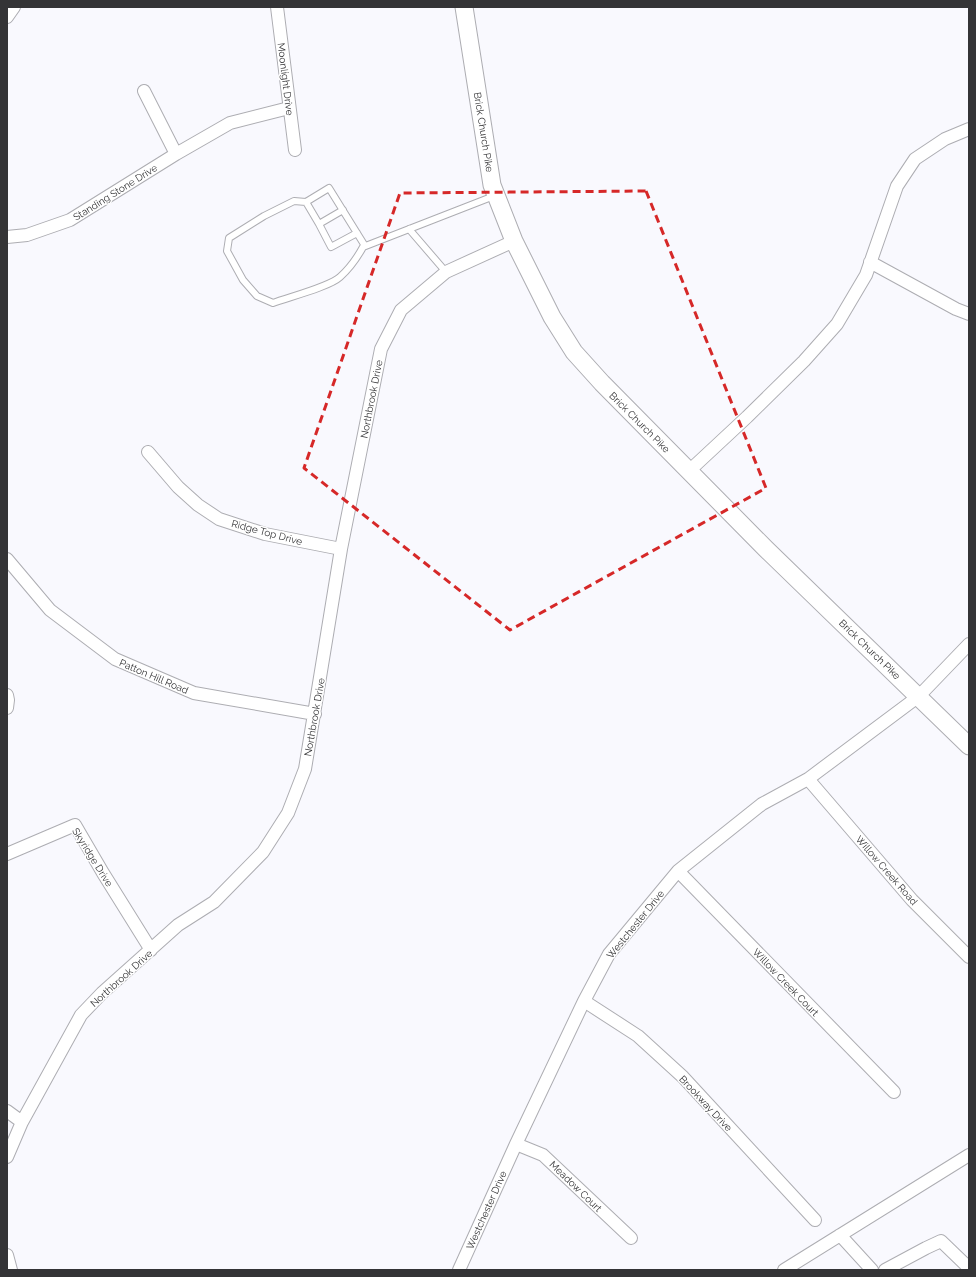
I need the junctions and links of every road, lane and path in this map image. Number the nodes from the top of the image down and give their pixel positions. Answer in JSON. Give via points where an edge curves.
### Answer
{"nodes":[{"id":1,"x":14,"y":7,"type":"edge"},
{"id":2,"x":277,"y":7,"type":"edge"},
{"id":3,"x":464,"y":7,"type":"edge"},
{"id":4,"x":7,"y":17,"type":"edge"},
{"id":5,"x":144,"y":91,"type":"dead end"},
{"id":6,"x":289,"y":108,"type":"junction"},
{"id":7,"x":969,"y":129,"type":"edge"},
{"id":8,"x":295,"y":150,"type":"dead end"},
{"id":9,"x":176,"y":154,"type":"junction"},
{"id":10,"x":496,"y":195,"type":"junction"},
{"id":11,"x":306,"y":202,"type":"junction"},
{"id":12,"x":343,"y":210,"type":"junction"},
{"id":13,"x":319,"y":224,"type":"junction"},
{"id":14,"x":409,"y":229,"type":"junction"},
{"id":15,"x":357,"y":233,"type":"junction"},
{"id":16,"x":7,"y":237,"type":"edge"},
{"id":17,"x":514,"y":241,"type":"junction"},
{"id":18,"x":365,"y":246,"type":"junction"},
{"id":19,"x":870,"y":262,"type":"junction"},
{"id":20,"x":446,"y":272,"type":"junction"},
{"id":21,"x":969,"y":314,"type":"edge"},
{"id":22,"x":148,"y":452,"type":"dead end"},
{"id":23,"x":689,"y":471,"type":"junction"},
{"id":24,"x":341,"y":549,"type":"junction"},
{"id":25,"x":9,"y":565,"type":"edge"},
{"id":26,"x":969,"y":644,"type":"edge"},
{"id":27,"x":7,"y":695,"type":"edge"},
{"id":28,"x":919,"y":696,"type":"junction"},
{"id":29,"x":7,"y":708,"type":"edge"},
{"id":30,"x":314,"y":714,"type":"junction"},
{"id":31,"x":969,"y":746,"type":"edge"},
{"id":32,"x":808,"y":780,"type":"junction"},
{"id":33,"x":7,"y":854,"type":"edge"},
{"id":34,"x":678,"y":871,"type":"junction"},
{"id":35,"x":151,"y":950,"type":"junction"},
{"id":36,"x":969,"y":957,"type":"edge"},
{"id":37,"x":584,"y":1001,"type":"junction"},
{"id":38,"x":894,"y":1092,"type":"dead end"},
{"id":39,"x":7,"y":1111,"type":"edge"},
{"id":40,"x":22,"y":1122,"type":"junction"},
{"id":41,"x":516,"y":1144,"type":"junction"},
{"id":42,"x":969,"y":1155,"type":"edge"},
{"id":43,"x":7,"y":1157,"type":"edge"},
{"id":44,"x":815,"y":1220,"type":"dead end"},
{"id":45,"x":840,"y":1235,"type":"junction"},
{"id":46,"x":631,"y":1238,"type":"dead end"},
{"id":47,"x":7,"y":1255,"type":"edge"},
{"id":48,"x":969,"y":1268,"type":"edge"},
{"id":49,"x":11,"y":1270,"type":"edge"},
{"id":50,"x":459,"y":1270,"type":"edge"},
{"id":51,"x":784,"y":1270,"type":"edge"},
{"id":52,"x":872,"y":1270,"type":"edge"},
{"id":53,"x":885,"y":1270,"type":"edge"}],
"edges":[{"from":1,"to":4,"type":"street"},
{"from":2,"to":6,"type":"street","name":"Moonlight Drive"},
{"from":3,"to":10,"type":"main road","name":"Brick Church Pike"},
{"from":5,"to":9,"type":"street"},
{"from":6,"to":8,"type":"street","name":"Moonlight Drive"},
{"from":6,"to":9,"type":"street","name":"Standing Stone Drive","via":[[230,123]]},
{"from":7,"to":19,"type":"street","via":[[945,139],[915,160],[897,186]]},
{"from":9,"to":16,"type":"street","name":"Standing Stone Drive","via":[[70,220],[27,235]]},
{"from":10,"to":14,"type":"lane"},
{"from":10,"to":17,"type":"main road","name":"Brick Church Pike"},
{"from":11,"to":12,"type":"lane","via":[[329,188]]},
{"from":11,"to":13,"type":"lane"},
{"from":11,"to":18,"type":"lane","via":[[294,201],[229,238],[227,251],[243,280],[257,296],[273,303],[334,281],[354,263]]},
{"from":12,"to":13,"type":"lane"},
{"from":12,"to":15,"type":"lane"},
{"from":13,"to":15,"type":"lane","via":[[331,247]]},
{"from":14,"to":18,"type":"lane"},
{"from":14,"to":20,"type":"lane"},
{"from":15,"to":18,"type":"lane"},
{"from":17,"to":20,"type":"street","name":"Northbrook Drive"},
{"from":17,"to":23,"type":"main road","name":"Brick Church Pike","via":[[552,317],[574,352]]},
{"from":19,"to":21,"type":"street","via":[[956,310]]},
{"from":19,"to":23,"type":"street","via":[[866,275],[837,324],[804,361]]},
{"from":20,"to":24,"type":"street","name":"Northbrook Drive","via":[[401,310],[381,349]]},
{"from":22,"to":24,"type":"street","name":"Ridge Top Drive","via":[[178,488],[219,519],[265,534]]},
{"from":23,"to":28,"type":"main road","name":"Brick Church Pike"},
{"from":24,"to":30,"type":"street","name":"Northbrook Drive"},
{"from":25,"to":30,"type":"street","name":"Patton Hill Road","via":[[50,610],[115,659],[194,693]]},
{"from":26,"to":28,"type":"street","name":"Westchester Drive"},
{"from":27,"to":29,"type":"street"},
{"from":28,"to":31,"type":"main road","name":"Brick Church Pike"},
{"from":28,"to":32,"type":"street","name":"Westchester Drive"},
{"from":30,"to":35,"type":"street","name":"Northbrook Drive","via":[[305,769],[288,814],[263,852],[214,902],[178,925]]},
{"from":32,"to":34,"type":"street","name":"Westchester Drive","via":[[762,804]]},
{"from":32,"to":36,"type":"street","name":"Willow Creek Road","via":[[912,900]]},
{"from":33,"to":35,"type":"street","name":"Skyridge Drive","via":[[75,824]]},
{"from":34,"to":37,"type":"street","name":"Westchester Drive","via":[[609,954]]},
{"from":34,"to":38,"type":"street","name":"Willow Creek Court"},
{"from":35,"to":40,"type":"street","name":"Northbrook Drive","via":[[81,1015]]},
{"from":37,"to":41,"type":"street","name":"Westchester Drive"},
{"from":37,"to":44,"type":"street","name":"Brookway Drive","via":[[638,1036],[683,1078]]},
{"from":39,"to":40,"type":"street"},
{"from":40,"to":43,"type":"street","name":"Northbrook Drive"},
{"from":41,"to":46,"type":"street","name":"Meadow Court","via":[[543,1155]]},
{"from":41,"to":50,"type":"street","name":"Westchester Drive"},
{"from":42,"to":45,"type":"street"},
{"from":45,"to":51,"type":"street"},
{"from":45,"to":52,"type":"street"},
{"from":47,"to":49,"type":"street"},
{"from":48,"to":53,"type":"street","via":[[941,1241]]}]}
